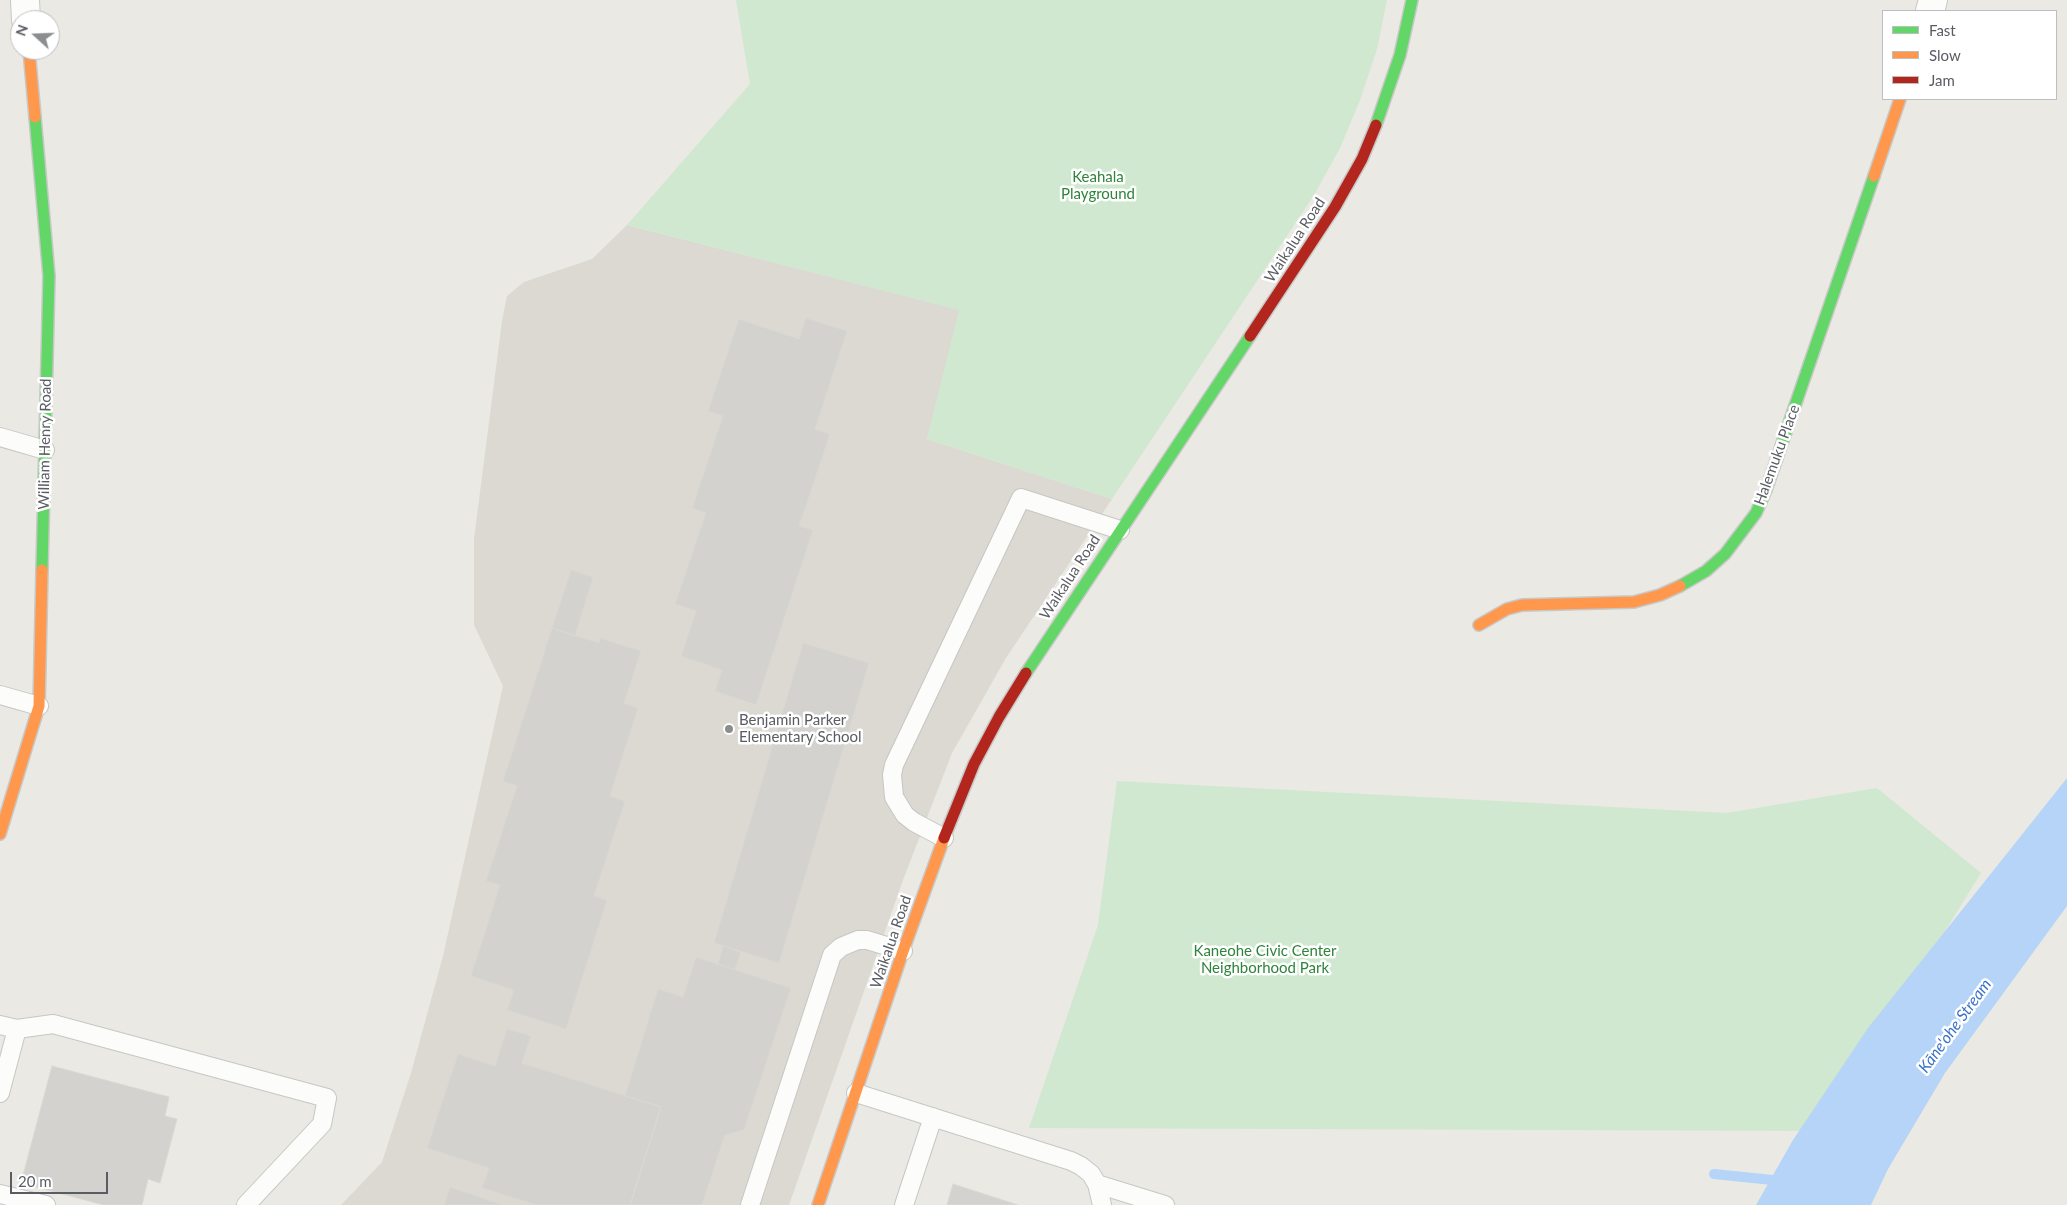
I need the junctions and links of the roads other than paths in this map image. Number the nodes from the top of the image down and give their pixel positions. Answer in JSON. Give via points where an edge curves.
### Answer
{"nodes":[{"id":1,"x":1412,"y":0,"type":"edge"},
{"id":2,"x":30,"y":60,"type":"edge"},
{"id":3,"x":1900,"y":100,"type":"edge"},
{"id":4,"x":0,"y":436,"type":"edge"},
{"id":5,"x":45,"y":450,"type":"junction"},
{"id":6,"x":1120,"y":530,"type":"junction"},
{"id":7,"x":1479,"y":624,"type":"dead end"},
{"id":8,"x":0,"y":695,"type":"edge"},
{"id":9,"x":39,"y":706,"type":"junction"},
{"id":10,"x":0,"y":834,"type":"edge"},
{"id":11,"x":944,"y":838,"type":"junction"},
{"id":12,"x":903,"y":951,"type":"junction"},
{"id":13,"x":8,"y":1027,"type":"edge"},
{"id":14,"x":856,"y":1092,"type":"junction"},
{"id":15,"x":0,"y":1093,"type":"edge"},
{"id":16,"x":933,"y":1117,"type":"junction"},
{"id":17,"x":1097,"y":1184,"type":"junction"},
{"id":18,"x":0,"y":1194,"type":"edge"},
{"id":19,"x":46,"y":1205,"type":"edge"},
{"id":20,"x":246,"y":1205,"type":"edge"},
{"id":21,"x":750,"y":1205,"type":"edge"},
{"id":22,"x":818,"y":1205,"type":"edge"},
{"id":23,"x":904,"y":1205,"type":"edge"},
{"id":24,"x":1102,"y":1205,"type":"edge"},
{"id":25,"x":1165,"y":1205,"type":"edge"}],
"edges":[{"from":1,"to":6,"type":"street","name":"Waikalua Road","via":[[1400,55],[1383,108],[1362,159],[1340,199]]},
{"from":2,"to":5,"type":"street","name":"William Henry Road","via":[[49,276]]},
{"from":3,"to":7,"type":"street","name":"Halemuku Place","via":[[1766,490],[1742,535],[1706,571],[1660,595],[1608,604],[1522,605]]},
{"from":4,"to":5,"type":"lane"},
{"from":5,"to":9,"type":"street","name":"William Henry Road"},
{"from":6,"to":11,"type":"street","name":"Waikalua Road","via":[[999,716],[974,764]]},
{"from":6,"to":11,"type":"lane","via":[[1021,498],[894,765],[894,797],[905,815]]},
{"from":8,"to":9,"type":"lane"},
{"from":9,"to":10,"type":"street","name":"William Henry Road"},
{"from":11,"to":12,"type":"street","name":"Waikalua Road"},
{"from":12,"to":14,"type":"street","name":"Waikalua Road"},
{"from":12,"to":21,"type":"lane","via":[[858,940],[832,955]]},
{"from":13,"to":15,"type":"lane"},
{"from":13,"to":20,"type":"lane","via":[[53,1024],[327,1098],[322,1124]]},
{"from":14,"to":16,"type":"lane"},
{"from":14,"to":22,"type":"street","name":"Waikalua Road"},
{"from":16,"to":17,"type":"lane","via":[[1071,1161],[1082,1166]]},
{"from":16,"to":23,"type":"lane"},
{"from":17,"to":24,"type":"lane"},
{"from":17,"to":25,"type":"lane"},
{"from":18,"to":19,"type":"lane"}]}
